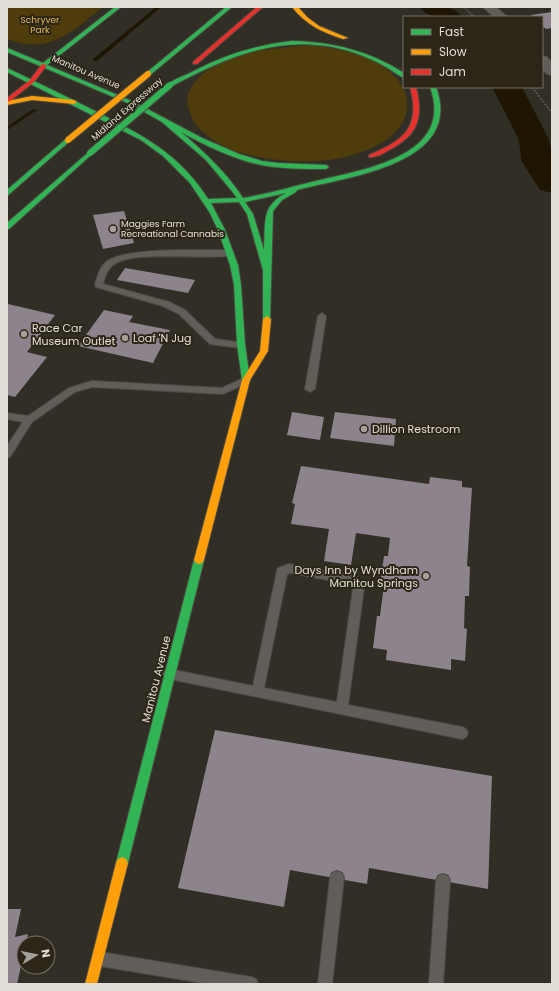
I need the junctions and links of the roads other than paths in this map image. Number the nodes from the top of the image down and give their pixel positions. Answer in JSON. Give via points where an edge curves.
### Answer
{"nodes":[{"id":1,"x":118,"y":7,"type":"edge"},
{"id":2,"x":229,"y":7,"type":"edge"},
{"id":3,"x":260,"y":7,"type":"edge"},
{"id":4,"x":295,"y":7,"type":"edge"},
{"id":5,"x":489,"y":7,"type":"edge"},
{"id":6,"x":500,"y":16,"type":"edge"},
{"id":7,"x":80,"y":36,"type":"junction"},
{"id":8,"x":356,"y":41,"type":"dead end"},
{"id":9,"x":7,"y":50,"type":"edge"},
{"id":10,"x":543,"y":61,"type":"edge"},
{"id":11,"x":44,"y":65,"type":"junction"},
{"id":12,"x":7,"y":70,"type":"edge"},
{"id":13,"x":552,"y":71,"type":"edge"},
{"id":14,"x":403,"y":75,"type":"edge"},
{"id":15,"x":20,"y":76,"type":"junction"},
{"id":16,"x":32,"y":81,"type":"junction"},
{"id":17,"x":85,"y":83,"type":"junction"},
{"id":18,"x":9,"y":85,"type":"dead end"},
{"id":19,"x":170,"y":85,"type":"junction"},
{"id":20,"x":413,"y":88,"type":"edge"},
{"id":21,"x":434,"y":88,"type":"edge"},
{"id":22,"x":7,"y":102,"type":"edge"},
{"id":23,"x":74,"y":102,"type":"junction"},
{"id":24,"x":164,"y":121,"type":"junction"},
{"id":25,"x":362,"y":159,"type":"dead end"},
{"id":26,"x":288,"y":176,"type":"dead end"},
{"id":27,"x":307,"y":184,"type":"junction"},
{"id":28,"x":238,"y":188,"type":"junction"},
{"id":29,"x":7,"y":193,"type":"edge"},
{"id":30,"x":242,"y":200,"type":"junction"},
{"id":31,"x":205,"y":201,"type":"junction"},
{"id":32,"x":7,"y":227,"type":"edge"},
{"id":33,"x":230,"y":253,"type":"junction"},
{"id":34,"x":267,"y":270,"type":"junction"},
{"id":35,"x":322,"y":316,"type":"dead end"},
{"id":36,"x":241,"y":345,"type":"junction"},
{"id":37,"x":246,"y":380,"type":"junction"},
{"id":38,"x":310,"y":389,"type":"dead end"},
{"id":39,"x":7,"y":416,"type":"edge"},
{"id":40,"x":29,"y":420,"type":"junction"},
{"id":41,"x":7,"y":454,"type":"edge"},
{"id":42,"x":169,"y":674,"type":"junction"},
{"id":43,"x":258,"y":692,"type":"junction"},
{"id":44,"x":342,"y":708,"type":"junction"},
{"id":45,"x":462,"y":733,"type":"dead end"},
{"id":46,"x":338,"y":878,"type":"dead end"},
{"id":47,"x":443,"y":881,"type":"dead end"},
{"id":48,"x":98,"y":959,"type":"junction"},
{"id":49,"x":91,"y":984,"type":"edge"},
{"id":50,"x":251,"y":984,"type":"edge"},
{"id":51,"x":325,"y":984,"type":"edge"},
{"id":52,"x":436,"y":984,"type":"edge"}],
"edges":[{"from":1,"to":7,"type":"main road"},
{"from":2,"to":29,"type":"main road","name":"Midland Expressway","bridge":true},
{"from":3,"to":19,"type":"main road","name":"Midland Expressway"},
{"from":4,"to":8,"type":"main road","via":[[300,16],[310,24]]},
{"from":5,"to":6,"type":"street"},
{"from":7,"to":9,"type":"main road","via":[[57,48],[42,52],[24,53]]},
{"from":7,"to":11,"type":"main road"},
{"from":7,"to":17,"type":"main road","via":[[70,51],[70,63]]},
{"from":9,"to":11,"type":"main road","name":"Manitou Avenue"},
{"from":10,"to":13,"type":"street"},
{"from":11,"to":15,"type":"main road"},
{"from":11,"to":16,"type":"main road"},
{"from":11,"to":17,"type":"main road","name":"Manitou Avenue"},
{"from":12,"to":15,"type":"main road","name":"Manitou Avenue"},
{"from":14,"to":19,"type":"main road","via":[[381,61],[353,50],[321,43],[284,42],[251,48],[227,56]]},
{"from":15,"to":16,"type":"main road","name":"Manitou Avenue"},
{"from":15,"to":18,"type":"main road"},
{"from":16,"to":22,"type":"main road"},
{"from":16,"to":23,"type":"main road","name":"Manitou Avenue"},
{"from":17,"to":24,"type":"main road","name":"Manitou Avenue","via":[[132,103]]},
{"from":19,"to":32,"type":"main road","name":"Midland Expressway","bridge":true},
{"from":20,"to":25,"type":"main road","via":[[418,101],[418,116],[409,132],[392,147]]},
{"from":21,"to":27,"type":"main road","via":[[439,109],[437,120],[427,138],[412,152],[382,166]]},
{"from":22,"to":23,"type":"main road","via":[[38,97]]},
{"from":23,"to":31,"type":"main road","name":"Manitou Avenue","via":[[144,138],[162,151],[178,166]]},
{"from":24,"to":26,"type":"main road","via":[[198,139],[261,163],[330,166]]},
{"from":24,"to":28,"type":"main road","name":"Manitou Avenue"},
{"from":27,"to":30,"type":"main road"},
{"from":27,"to":34,"type":"main road","via":[[284,195],[272,206]]},
{"from":28,"to":30,"type":"main road","name":"Manitou Avenue"},
{"from":28,"to":31,"type":"main road"},
{"from":30,"to":31,"type":"main road"},
{"from":30,"to":34,"type":"main road","name":"Manitou Avenue","via":[[250,214]]},
{"from":31,"to":33,"type":"main road","name":"Manitou Avenue","via":[[217,219]]},
{"from":33,"to":36,"type":"main road","name":"Manitou Avenue","via":[[238,290]]},
{"from":33,"to":36,"type":"lane","via":[[148,254],[124,257],[108,264],[99,285],[166,304],[182,312],[213,342]]},
{"from":34,"to":37,"type":"main road","name":"Manitou Avenue","via":[[267,325],[264,351]]},
{"from":35,"to":38,"type":"lane"},
{"from":36,"to":37,"type":"main road","name":"Manitou Avenue"},
{"from":37,"to":40,"type":"lane","via":[[223,391],[92,384],[72,390]]},
{"from":37,"to":42,"type":"main road","name":"Manitou Avenue"},
{"from":39,"to":40,"type":"lane"},
{"from":40,"to":41,"type":"lane"},
{"from":42,"to":43,"type":"lane"},
{"from":42,"to":48,"type":"main road","name":"Manitou Avenue"},
{"from":43,"to":44,"type":"lane"},
{"from":43,"to":44,"type":"lane","via":[[282,571],[288,568],[353,580],[359,588]]},
{"from":44,"to":45,"type":"lane"},
{"from":46,"to":51,"type":"lane"},
{"from":47,"to":52,"type":"lane"},
{"from":48,"to":49,"type":"main road","name":"Manitou Avenue"},
{"from":48,"to":50,"type":"lane"}]}
